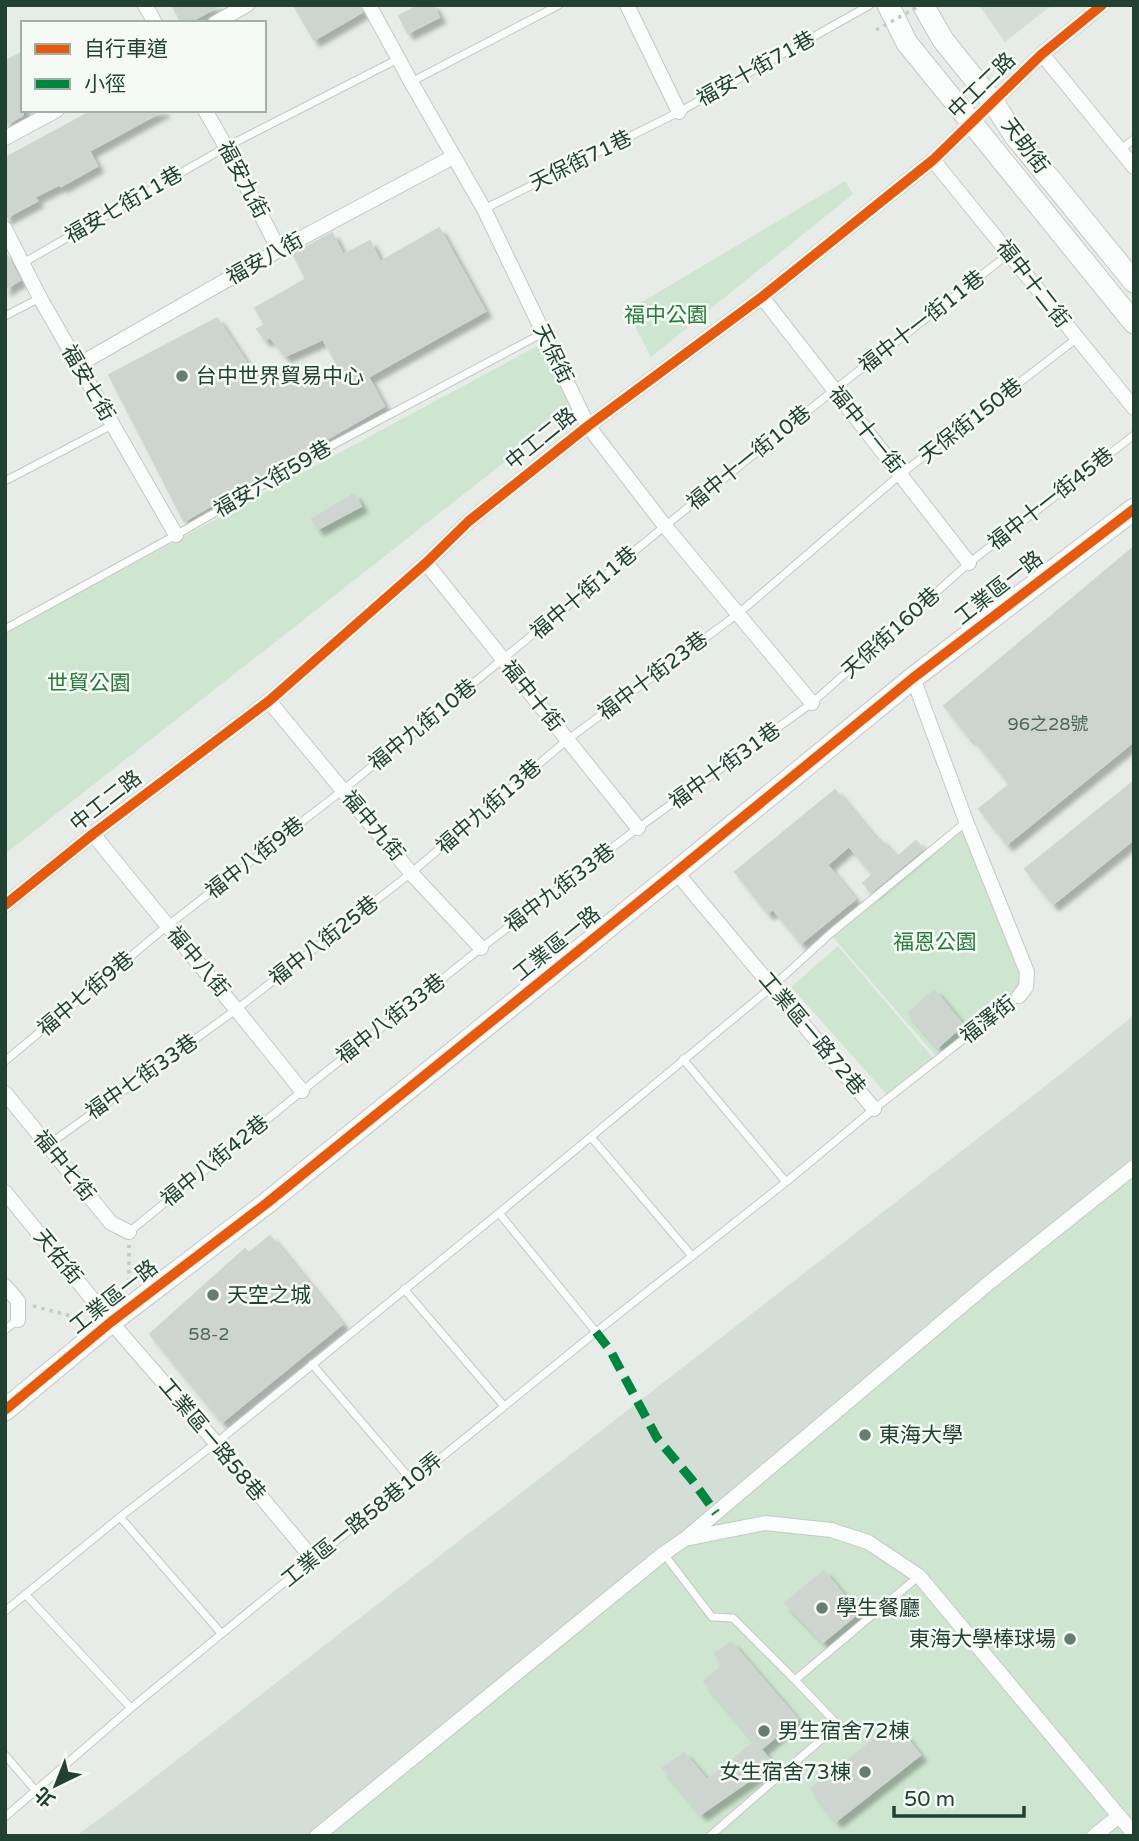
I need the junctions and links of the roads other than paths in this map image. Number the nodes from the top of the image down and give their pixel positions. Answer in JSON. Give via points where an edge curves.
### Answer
{"nodes":[{"id":1,"x":145,"y":5,"type":"edge"},
{"id":2,"x":247,"y":5,"type":"edge"},
{"id":3,"x":369,"y":5,"type":"edge"},
{"id":4,"x":559,"y":5,"type":"edge"},
{"id":5,"x":627,"y":5,"type":"edge"},
{"id":6,"x":870,"y":5,"type":"edge"},
{"id":7,"x":888,"y":5,"type":"edge"},
{"id":8,"x":922,"y":5,"type":"edge"},
{"id":9,"x":1102,"y":5,"type":"edge"},
{"id":10,"x":154,"y":21,"type":"edge"},
{"id":11,"x":219,"y":21,"type":"edge"},
{"id":12,"x":1042,"y":54,"type":"junction"},
{"id":13,"x":398,"y":59,"type":"junction"},
{"id":14,"x":411,"y":82,"type":"junction"},
{"id":15,"x":993,"y":102,"type":"junction"},
{"id":16,"x":53,"y":112,"type":"edge"},
{"id":17,"x":206,"y":112,"type":"edge"},
{"id":18,"x":679,"y":112,"type":"junction"},
{"id":19,"x":970,"y":123,"type":"junction"},
{"id":20,"x":5,"y":138,"type":"edge"},
{"id":21,"x":1134,"y":139,"type":"edge"},
{"id":22,"x":226,"y":148,"type":"junction"},
{"id":23,"x":1120,"y":150,"type":"junction"},
{"id":24,"x":453,"y":157,"type":"junction"},
{"id":25,"x":933,"y":160,"type":"junction"},
{"id":26,"x":1134,"y":167,"type":"edge"},
{"id":27,"x":484,"y":209,"type":"junction"},
{"id":28,"x":5,"y":229,"type":"edge"},
{"id":29,"x":279,"y":250,"type":"junction"},
{"id":30,"x":1010,"y":253,"type":"junction"},
{"id":31,"x":23,"y":263,"type":"junction"},
{"id":32,"x":1134,"y":282,"type":"edge"},
{"id":33,"x":762,"y":296,"type":"junction"},
{"id":34,"x":40,"y":298,"type":"junction"},
{"id":35,"x":5,"y":316,"type":"edge"},
{"id":36,"x":1134,"y":323,"type":"edge"},
{"id":37,"x":543,"y":332,"type":"junction"},
{"id":38,"x":1076,"y":339,"type":"junction"},
{"id":39,"x":78,"y":365,"type":"junction"},
{"id":40,"x":834,"y":390,"type":"junction"},
{"id":41,"x":1134,"y":408,"type":"edge"},
{"id":42,"x":112,"y":425,"type":"junction"},
{"id":43,"x":588,"y":426,"type":"junction"},
{"id":44,"x":1134,"y":435,"type":"edge"},
{"id":45,"x":901,"y":474,"type":"junction"},
{"id":46,"x":5,"y":481,"type":"edge"},
{"id":47,"x":1134,"y":509,"type":"edge"},
{"id":48,"x":665,"y":526,"type":"junction"},
{"id":49,"x":176,"y":535,"type":"junction"},
{"id":50,"x":426,"y":563,"type":"junction"},
{"id":51,"x":969,"y":563,"type":"junction"},
{"id":52,"x":739,"y":613,"type":"junction"},
{"id":53,"x":5,"y":629,"type":"edge"},
{"id":54,"x":503,"y":660,"type":"junction"},
{"id":55,"x":913,"y":678,"type":"junction"},
{"id":56,"x":269,"y":701,"type":"junction"},
{"id":57,"x":812,"y":704,"type":"junction"},
{"id":58,"x":567,"y":740,"type":"junction"},
{"id":59,"x":343,"y":790,"type":"junction"},
{"id":60,"x":966,"y":821,"type":"junction"},
{"id":61,"x":638,"y":828,"type":"junction"},
{"id":62,"x":93,"y":834,"type":"junction"},
{"id":63,"x":411,"y":873,"type":"junction"},
{"id":64,"x":676,"y":873,"type":"junction"},
{"id":65,"x":5,"y":905,"type":"edge"},
{"id":66,"x":167,"y":926,"type":"junction"},
{"id":67,"x":481,"y":948,"type":"junction"},
{"id":68,"x":773,"y":986,"type":"junction"},
{"id":69,"x":1019,"y":996,"type":"joint"},
{"id":70,"x":237,"y":1009,"type":"junction"},
{"id":71,"x":683,"y":1059,"type":"junction"},
{"id":72,"x":5,"y":1061,"type":"edge"},
{"id":73,"x":302,"y":1091,"type":"junction"},
{"id":74,"x":5,"y":1093,"type":"edge"},
{"id":75,"x":874,"y":1109,"type":"junction"},
{"id":76,"x":591,"y":1137,"type":"junction"},
{"id":77,"x":47,"y":1145,"type":"junction"},
{"id":78,"x":1134,"y":1167,"type":"edge"},
{"id":79,"x":786,"y":1182,"type":"junction"},
{"id":80,"x":5,"y":1192,"type":"edge"},
{"id":81,"x":499,"y":1213,"type":"junction"},
{"id":82,"x":129,"y":1232,"type":"joint"},
{"id":83,"x":692,"y":1256,"type":"junction"},
{"id":84,"x":5,"y":1286,"type":"edge"},
{"id":85,"x":404,"y":1289,"type":"junction"},
{"id":86,"x":18,"y":1320,"type":"joint"},
{"id":87,"x":111,"y":1322,"type":"junction"},
{"id":88,"x":5,"y":1330,"type":"edge"},
{"id":89,"x":596,"y":1332,"type":"junction"},
{"id":90,"x":312,"y":1364,"type":"junction"},
{"id":91,"x":504,"y":1406,"type":"junction"},
{"id":92,"x":5,"y":1410,"type":"edge"},
{"id":93,"x":216,"y":1443,"type":"junction"},
{"id":94,"x":412,"y":1481,"type":"junction"},
{"id":95,"x":120,"y":1517,"type":"junction"},
{"id":96,"x":685,"y":1539,"type":"junction"},
{"id":97,"x":663,"y":1554,"type":"junction"},
{"id":98,"x":313,"y":1559,"type":"junction"},
{"id":99,"x":919,"y":1576,"type":"junction"},
{"id":100,"x":25,"y":1594,"type":"junction"},
{"id":101,"x":5,"y":1611,"type":"edge"},
{"id":102,"x":220,"y":1633,"type":"junction"},
{"id":103,"x":795,"y":1680,"type":"junction"},
{"id":104,"x":131,"y":1708,"type":"junction"},
{"id":105,"x":5,"y":1755,"type":"edge"},
{"id":106,"x":36,"y":1791,"type":"junction"},
{"id":107,"x":5,"y":1816,"type":"edge"},
{"id":108,"x":1119,"y":1816,"type":"junction"},
{"id":109,"x":1134,"y":1834,"type":"edge"},
{"id":110,"x":317,"y":1836,"type":"edge"},
{"id":111,"x":710,"y":1836,"type":"edge"},
{"id":112,"x":1094,"y":1836,"type":"edge"}],
"edges":[{"from":1,"to":10,"type":"street"},
{"from":2,"to":11,"type":"street"},
{"from":3,"to":13,"type":"street","name":"天保街"},
{"from":4,"to":14,"type":"lane"},
{"from":5,"to":18,"type":"street"},
{"from":6,"to":18,"type":"lane","name":"福安十街71巷"},
{"from":7,"to":19,"type":"street","name":"天助街","via":[[907,43]]},
{"from":8,"to":15,"type":"street","name":"天助街","via":[[943,40]]},
{"from":9,"to":12,"type":"street","name":"中工二路"},
{"from":12,"to":15,"type":"street","name":"中工二路"},
{"from":12,"to":23,"type":"street"},
{"from":13,"to":14,"type":"street","name":"天保街"},
{"from":13,"to":22,"type":"lane","name":"福安七街11巷"},
{"from":14,"to":24,"type":"street","name":"天保街"},
{"from":15,"to":19,"type":"street","name":"中工二路"},
{"from":15,"to":32,"type":"street","name":"天助街","via":[[1015,136]]},
{"from":16,"to":20,"type":"street"},
{"from":17,"to":22,"type":"street","name":"福安九街"},
{"from":18,"to":27,"type":"lane","name":"天保街71巷"},
{"from":19,"to":25,"type":"street","name":"中工二路"},
{"from":19,"to":36,"type":"street","name":"天助街"},
{"from":21,"to":23,"type":"lane"},
{"from":22,"to":29,"type":"street","name":"福安九街"},
{"from":22,"to":31,"type":"lane","name":"福安七街11巷"},
{"from":23,"to":26,"type":"street"},
{"from":24,"to":27,"type":"street","name":"天保街"},
{"from":24,"to":29,"type":"street","name":"福安八街"},
{"from":25,"to":30,"type":"street","name":"福中十二街"},
{"from":25,"to":33,"type":"street","name":"中工二路"},
{"from":27,"to":37,"type":"street","name":"天保街"},
{"from":28,"to":31,"type":"street","name":"福安七街"},
{"from":29,"to":39,"type":"street","name":"福安八街"},
{"from":30,"to":38,"type":"street","name":"福中十二街"},
{"from":30,"to":40,"type":"lane","name":"福中十一街11巷"},
{"from":31,"to":34,"type":"street","name":"福安七街"},
{"from":33,"to":40,"type":"street","name":"福中十一街"},
{"from":33,"to":43,"type":"street","name":"中工二路"},
{"from":34,"to":35,"type":"lane"},
{"from":34,"to":39,"type":"street","name":"福安七街"},
{"from":37,"to":43,"type":"street","name":"天保街"},
{"from":37,"to":49,"type":"lane","name":"福安六街59巷"},
{"from":38,"to":41,"type":"street","name":"福中十二街"},
{"from":38,"to":45,"type":"lane","name":"天保街150巷"},
{"from":39,"to":42,"type":"street","name":"福安七街"},
{"from":40,"to":45,"type":"street","name":"福中十一街"},
{"from":40,"to":48,"type":"lane","name":"福中十一街10巷"},
{"from":42,"to":46,"type":"lane"},
{"from":42,"to":49,"type":"street","name":"福安七街"},
{"from":43,"to":48,"type":"street","name":"天保街"},
{"from":43,"to":50,"type":"street","name":"中工二路","via":[[469,521]]},
{"from":44,"to":51,"type":"lane","name":"福中十一街45巷"},
{"from":45,"to":51,"type":"street","name":"福中十一街"},
{"from":45,"to":52,"type":"lane","name":"天保街150巷"},
{"from":47,"to":55,"type":"street","name":"工業區一路"},
{"from":48,"to":52,"type":"street","name":"天保街"},
{"from":48,"to":54,"type":"lane","name":"福中十街11巷"},
{"from":49,"to":53,"type":"lane","name":"福安六街59巷"},
{"from":50,"to":54,"type":"street","name":"福中十街"},
{"from":50,"to":56,"type":"street","name":"中工二路"},
{"from":51,"to":57,"type":"lane","name":"天保街160巷"},
{"from":52,"to":57,"type":"street","name":"天保街"},
{"from":52,"to":58,"type":"lane","name":"福中十街23巷"},
{"from":54,"to":58,"type":"street","name":"福中十街"},
{"from":54,"to":59,"type":"lane","name":"福中九街10巷"},
{"from":55,"to":60,"type":"street"},
{"from":55,"to":64,"type":"street","name":"工業區一路"},
{"from":56,"to":59,"type":"street","name":"福中九街"},
{"from":56,"to":62,"type":"street","name":"中工二路"},
{"from":57,"to":61,"type":"lane","name":"福中十街31巷"},
{"from":58,"to":61,"type":"street","name":"福中十街"},
{"from":58,"to":63,"type":"lane","name":"福中九街13巷"},
{"from":59,"to":63,"type":"street","name":"福中九街"},
{"from":59,"to":66,"type":"lane","name":"福中八街9巷"},
{"from":60,"to":68,"type":"lane"},
{"from":60,"to":69,"type":"street","name":"福澤街","via":[[1027,972],[1026,987]]},
{"from":61,"to":67,"type":"lane","name":"福中九街33巷"},
{"from":62,"to":65,"type":"street","name":"中工二路"},
{"from":62,"to":66,"type":"street","name":"福中八街"},
{"from":63,"to":67,"type":"street","name":"福中九街"},
{"from":63,"to":70,"type":"lane","name":"福中八街25巷"},
{"from":64,"to":68,"type":"street","name":"工業區一路72巷"},
{"from":64,"to":87,"type":"street","name":"工業區一路","via":[[267,1203]]},
{"from":66,"to":70,"type":"street","name":"福中八街"},
{"from":66,"to":72,"type":"lane","name":"福中七街9巷"},
{"from":67,"to":73,"type":"lane","name":"福中八街33巷"},
{"from":68,"to":71,"type":"lane"},
{"from":68,"to":75,"type":"street","name":"工業區一路72巷"},
{"from":69,"to":75,"type":"lane","name":"福澤街"},
{"from":70,"to":73,"type":"street","name":"福中八街"},
{"from":70,"to":77,"type":"lane","name":"福中七街33巷"},
{"from":71,"to":76,"type":"lane"},
{"from":71,"to":79,"type":"lane"},
{"from":73,"to":82,"type":"lane","name":"福中八街42巷"},
{"from":74,"to":77,"type":"street","name":"福中七街"},
{"from":75,"to":79,"type":"lane","name":"工業區一路72巷"},
{"from":76,"to":81,"type":"lane"},
{"from":76,"to":83,"type":"lane"},
{"from":77,"to":82,"type":"street","name":"福中七街","via":[[111,1223]]},
{"from":78,"to":96,"type":"street"},
{"from":79,"to":83,"type":"lane","name":"工業區一路72巷"},
{"from":80,"to":87,"type":"street","name":"天佑街"},
{"from":81,"to":85,"type":"lane"},
{"from":81,"to":89,"type":"lane"},
{"from":83,"to":89,"type":"lane","name":"工業區一路58巷10弄"},
{"from":84,"to":86,"type":"street","via":[[18,1301]]},
{"from":85,"to":90,"type":"lane"},
{"from":85,"to":91,"type":"lane"},
{"from":86,"to":88,"type":"lane"},
{"from":87,"to":92,"type":"street","name":"工業區一路"},
{"from":87,"to":93,"type":"street","name":"工業區一路58巷"},
{"from":89,"to":91,"type":"lane","name":"工業區一路58巷10弄"},
{"from":90,"to":93,"type":"lane"},
{"from":90,"to":94,"type":"lane"},
{"from":91,"to":94,"type":"lane","name":"工業區一路58巷10弄"},
{"from":93,"to":95,"type":"lane"},
{"from":93,"to":98,"type":"street","name":"工業區一路58巷"},
{"from":94,"to":98,"type":"lane","name":"工業區一路58巷10弄"},
{"from":95,"to":100,"type":"lane"},
{"from":95,"to":102,"type":"lane"},
{"from":96,"to":97,"type":"street"},
{"from":96,"to":99,"type":"street","via":[[765,1523],[831,1530],[869,1542]]},
{"from":97,"to":103,"type":"lane","via":[[712,1617],[733,1618]]},
{"from":97,"to":110,"type":"street"},
{"from":98,"to":102,"type":"lane","name":"工業區一路58巷10弄"},
{"from":99,"to":103,"type":"lane"},
{"from":99,"to":108,"type":"street"},
{"from":100,"to":101,"type":"lane"},
{"from":100,"to":104,"type":"lane"},
{"from":102,"to":104,"type":"lane","name":"工業區一路58巷10弄"},
{"from":103,"to":111,"type":"lane","via":[[838,1725]]},
{"from":104,"to":106,"type":"lane","name":"工業區一路58巷10弄"},
{"from":105,"to":106,"type":"lane"},
{"from":106,"to":107,"type":"lane","name":"工業區一路58巷10弄"},
{"from":108,"to":109,"type":"street"},
{"from":108,"to":112,"type":"street"}]}
